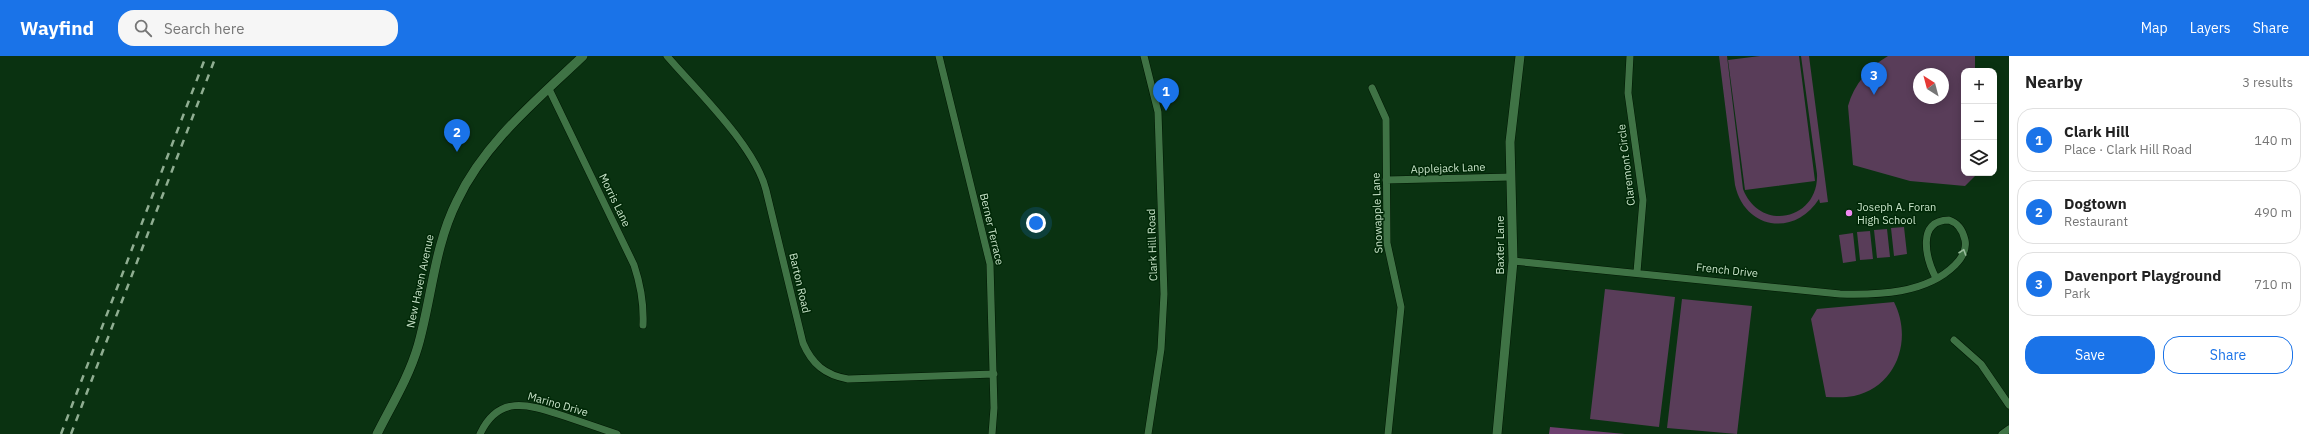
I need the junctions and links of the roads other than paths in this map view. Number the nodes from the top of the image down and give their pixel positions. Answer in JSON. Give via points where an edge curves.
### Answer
{"nodes":[{"id":1,"x":583,"y":56,"type":"edge"},
{"id":2,"x":667,"y":56,"type":"edge"},
{"id":3,"x":940,"y":56,"type":"edge"},
{"id":4,"x":1144,"y":56,"type":"edge"},
{"id":5,"x":1520,"y":56,"type":"edge"},
{"id":6,"x":1630,"y":56,"type":"edge"},
{"id":7,"x":1372,"y":88,"type":"dead end"},
{"id":8,"x":549,"y":89,"type":"junction"},
{"id":9,"x":1511,"y":177,"type":"junction"},
{"id":10,"x":1386,"y":180,"type":"junction"},
{"id":11,"x":1513,"y":260,"type":"junction"},
{"id":12,"x":1637,"y":272,"type":"junction"},
{"id":13,"x":1936,"y":278,"type":"junction"},
{"id":14,"x":643,"y":325,"type":"dead end"},
{"id":15,"x":1954,"y":340,"type":"dead end"},
{"id":16,"x":994,"y":374,"type":"junction"},
{"id":17,"x":2009,"y":405,"type":"edge"},
{"id":18,"x":2009,"y":429,"type":"edge"},
{"id":19,"x":377,"y":434,"type":"edge"},
{"id":20,"x":480,"y":434,"type":"edge"},
{"id":21,"x":617,"y":434,"type":"edge"},
{"id":22,"x":992,"y":434,"type":"edge"},
{"id":23,"x":1148,"y":434,"type":"edge"},
{"id":24,"x":1388,"y":434,"type":"edge"},
{"id":25,"x":1497,"y":434,"type":"edge"},
{"id":26,"x":2002,"y":434,"type":"edge"}],
"edges":[{"from":1,"to":8,"type":"main road","name":"New Haven Avenue"},
{"from":2,"to":16,"type":"street","name":"Barton Road","via":[[738,138],[760,170],[803,343],[813,362],[829,373],[848,379]]},
{"from":3,"to":16,"type":"street","name":"Berner Terrace","via":[[990,264]]},
{"from":4,"to":23,"type":"street","name":"Clark Hill Road","via":[[1158,112],[1164,294],[1162,342]]},
{"from":5,"to":9,"type":"main road","name":"Baxter Lane","via":[[1511,123]]},
{"from":6,"to":12,"type":"street","name":"Claremont Circle","via":[[1628,93],[1643,200]]},
{"from":7,"to":10,"type":"street","name":"Snowapple Lane","via":[[1386,118]]},
{"from":8,"to":14,"type":"street","name":"Morris Lane","via":[[634,265],[641,284]]},
{"from":8,"to":19,"type":"main road","name":"New Haven Avenue","via":[[487,152],[456,201],[436,256],[418,348],[410,370]]},
{"from":9,"to":10,"type":"street","name":"Applejack Lane"},
{"from":9,"to":11,"type":"main road","name":"Baxter Lane"},
{"from":10,"to":24,"type":"street","name":"Snowapple Lane","via":[[1387,243],[1402,307]]},
{"from":11,"to":12,"type":"street","name":"French Drive"},
{"from":11,"to":25,"type":"main road","name":"Baxter Lane"},
{"from":12,"to":13,"type":"street","name":"French Drive","via":[[1840,294],[1898,291],[1922,285]]},
{"from":13,"to":13,"type":"street","name":"French Drive","one_way":true,"via":[[1952,268],[1960,260],[1965,249],[1961,230],[1957,224],[1948,220],[1936,222],[1926,234],[1930,267]]},
{"from":15,"to":17,"type":"street","via":[[1981,364]]},
{"from":16,"to":22,"type":"street","name":"Berner Terrace"},
{"from":18,"to":26,"type":"street"},
{"from":20,"to":21,"type":"street","name":"Marino Drive","via":[[486,423],[499,411],[519,404],[536,407]]}]}
